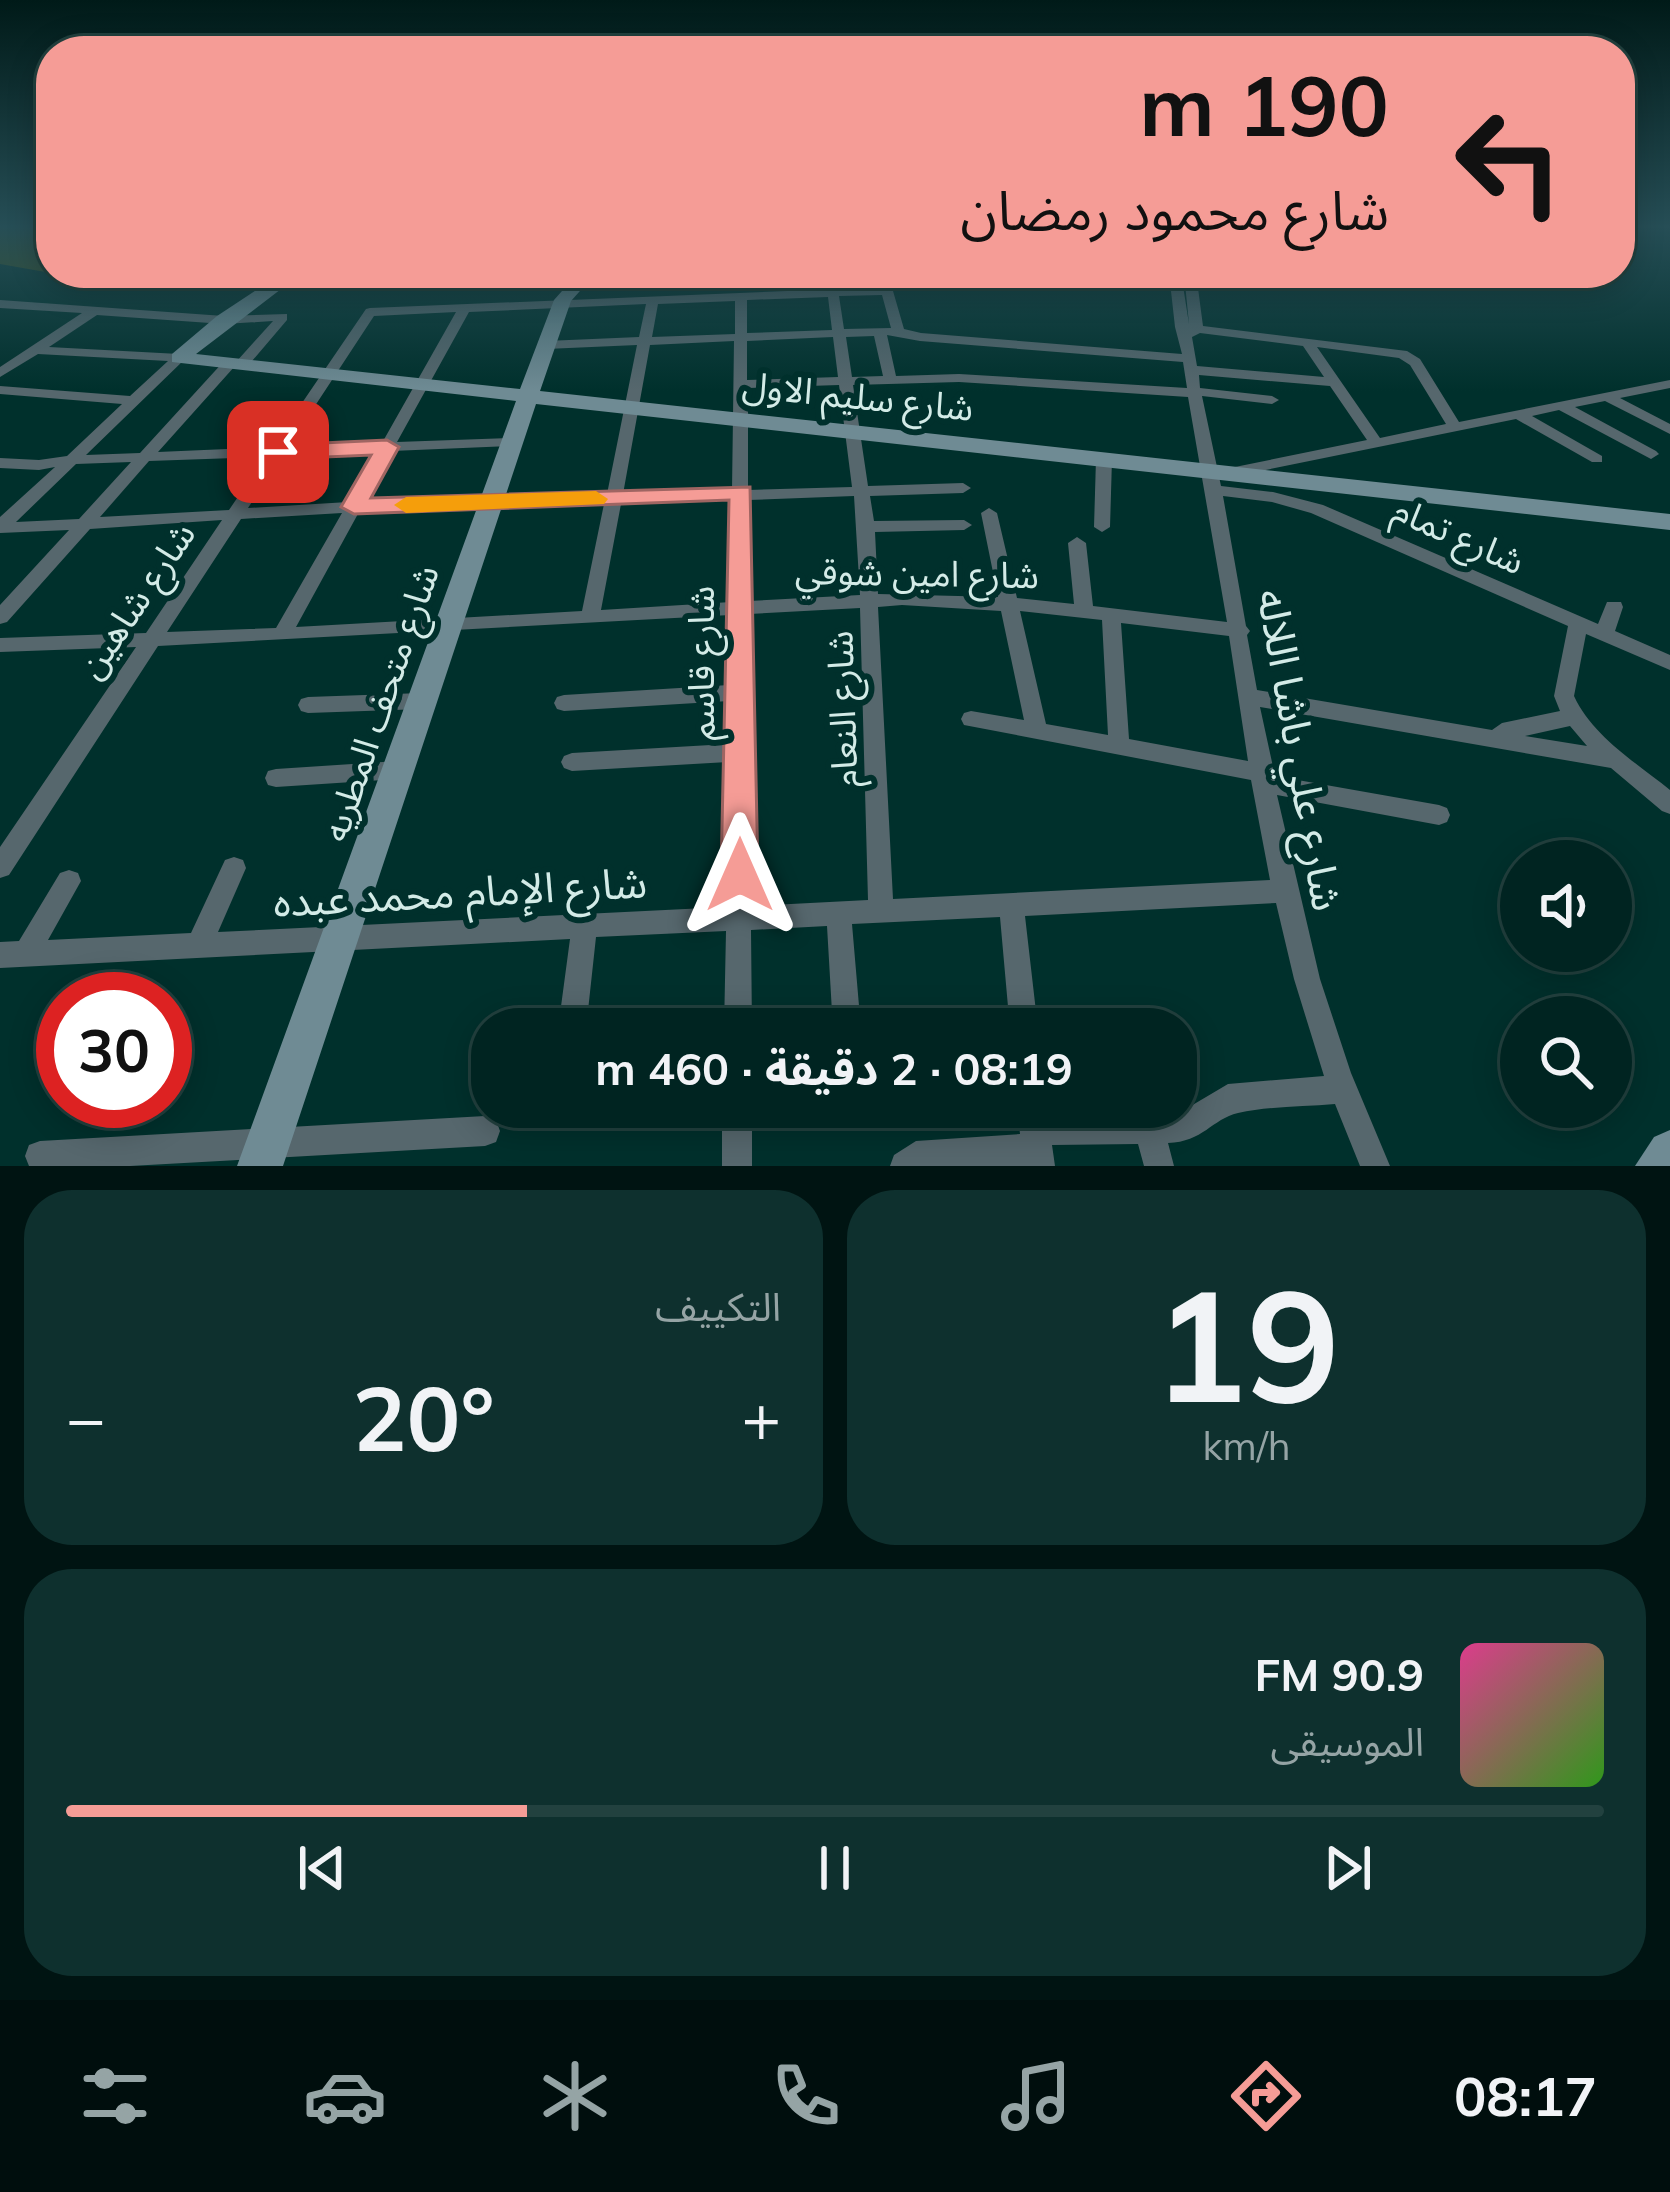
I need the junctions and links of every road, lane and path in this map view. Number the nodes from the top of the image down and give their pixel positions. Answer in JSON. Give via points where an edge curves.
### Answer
{"nodes":[{"id":1,"x":271,"y":288,"type":"edge"},
{"id":2,"x":574,"y":288,"type":"edge"},
{"id":3,"x":1181,"y":288,"type":"edge"},
{"id":4,"x":1187,"y":288,"type":"edge"},
{"id":5,"x":832,"y":293,"type":"junction"},
{"id":6,"x":742,"y":297,"type":"junction"},
{"id":7,"x":1185,"y":298,"type":"junction"},
{"id":8,"x":653,"y":299,"type":"junction"},
{"id":9,"x":563,"y":301,"type":"junction"},
{"id":10,"x":0,"y":304,"type":"edge"},
{"id":11,"x":466,"y":306,"type":"junction"},
{"id":12,"x":94,"y":311,"type":"junction"},
{"id":13,"x":224,"y":320,"type":"junction"},
{"id":14,"x":880,"y":332,"type":"junction"},
{"id":15,"x":898,"y":332,"type":"junction"},
{"id":16,"x":838,"y":334,"type":"junction"},
{"id":17,"x":742,"y":339,"type":"junction"},
{"id":18,"x":1306,"y":341,"type":"junction"},
{"id":19,"x":643,"y":342,"type":"junction"},
{"id":20,"x":546,"y":345,"type":"junction"},
{"id":21,"x":37,"y":350,"type":"junction"},
{"id":22,"x":179,"y":358,"type":"junction"},
{"id":23,"x":1191,"y":358,"type":"junction"},
{"id":24,"x":1033,"y":363,"type":"dead end"},
{"id":25,"x":236,"y":364,"type":"junction"},
{"id":26,"x":0,"y":373,"type":"edge"},
{"id":27,"x":329,"y":374,"type":"junction"},
{"id":28,"x":890,"y":379,"type":"junction"},
{"id":29,"x":844,"y":380,"type":"junction"},
{"id":30,"x":1036,"y":382,"type":"junction"},
{"id":31,"x":1334,"y":382,"type":"junction"},
{"id":32,"x":426,"y":384,"type":"junction"},
{"id":33,"x":744,"y":384,"type":"junction"},
{"id":34,"x":1670,"y":384,"type":"edge"},
{"id":35,"x":0,"y":390,"type":"edge"},
{"id":36,"x":529,"y":395,"type":"junction"},
{"id":37,"x":1606,"y":396,"type":"junction"},
{"id":38,"x":1272,"y":400,"type":"dead end"},
{"id":39,"x":135,"y":401,"type":"junction"},
{"id":40,"x":1559,"y":405,"type":"junction"},
{"id":41,"x":630,"y":407,"type":"junction"},
{"id":42,"x":1516,"y":413,"type":"junction"},
{"id":43,"x":744,"y":420,"type":"junction"},
{"id":44,"x":1454,"y":425,"type":"junction"},
{"id":45,"x":1670,"y":430,"type":"edge"},
{"id":46,"x":851,"y":432,"type":"junction"},
{"id":47,"x":1374,"y":440,"type":"junction"},
{"id":48,"x":513,"y":442,"type":"junction"},
{"id":49,"x":387,"y":447,"type":"junction"},
{"id":50,"x":278,"y":452,"type":"junction"},
{"id":51,"x":1651,"y":454,"type":"dead end"},
{"id":52,"x":147,"y":457,"type":"junction"},
{"id":53,"x":1104,"y":459,"type":"junction"},
{"id":54,"x":1597,"y":459,"type":"dead end"},
{"id":55,"x":72,"y":460,"type":"junction"},
{"id":56,"x":0,"y":463,"type":"edge"},
{"id":57,"x":1219,"y":478,"type":"junction"},
{"id":58,"x":1319,"y":482,"type":"junction"},
{"id":59,"x":963,"y":488,"type":"dead end"},
{"id":60,"x":861,"y":489,"type":"junction"},
{"id":61,"x":741,"y":492,"type":"junction"},
{"id":62,"x":613,"y":498,"type":"junction"},
{"id":63,"x":490,"y":502,"type":"junction"},
{"id":64,"x":354,"y":507,"type":"junction"},
{"id":65,"x":1317,"y":508,"type":"junction"},
{"id":66,"x":234,"y":513,"type":"junction"},
{"id":67,"x":989,"y":513,"type":"dead end"},
{"id":68,"x":86,"y":521,"type":"junction"},
{"id":69,"x":1670,"y":521,"type":"edge"},
{"id":70,"x":2,"y":524,"type":"edge"},
{"id":71,"x":964,"y":525,"type":"dead end"},
{"id":72,"x":866,"y":526,"type":"junction"},
{"id":73,"x":1102,"y":527,"type":"dead end"},
{"id":74,"x":1077,"y":543,"type":"dead end"},
{"id":75,"x":872,"y":601,"type":"junction"},
{"id":76,"x":1008,"y":603,"type":"junction"},
{"id":77,"x":740,"y":606,"type":"junction"},
{"id":78,"x":1614,"y":607,"type":"dead end"},
{"id":79,"x":1084,"y":610,"type":"junction"},
{"id":80,"x":591,"y":614,"type":"junction"},
{"id":81,"x":1111,"y":615,"type":"junction"},
{"id":82,"x":0,"y":617,"type":"edge"},
{"id":83,"x":449,"y":622,"type":"junction"},
{"id":84,"x":1578,"y":624,"type":"junction"},
{"id":85,"x":1240,"y":631,"type":"junction"},
{"id":86,"x":282,"y":635,"type":"junction"},
{"id":87,"x":1604,"y":635,"type":"junction"},
{"id":88,"x":148,"y":640,"type":"junction"},
{"id":89,"x":0,"y":645,"type":"edge"},
{"id":90,"x":1670,"y":663,"type":"edge"},
{"id":91,"x":740,"y":692,"type":"junction"},
{"id":92,"x":1251,"y":697,"type":"junction"},
{"id":93,"x":422,"y":701,"type":"junction"},
{"id":94,"x":563,"y":704,"type":"dead end"},
{"id":95,"x":308,"y":705,"type":"dead end"},
{"id":96,"x":1574,"y":717,"type":"junction"},
{"id":97,"x":971,"y":719,"type":"dead end"},
{"id":98,"x":1036,"y":731,"type":"junction"},
{"id":99,"x":1486,"y":734,"type":"junction"},
{"id":100,"x":1119,"y":746,"type":"junction"},
{"id":101,"x":740,"y":752,"type":"junction"},
{"id":102,"x":1622,"y":761,"type":"junction"},
{"id":103,"x":572,"y":762,"type":"dead end"},
{"id":104,"x":398,"y":770,"type":"junction"},
{"id":105,"x":275,"y":778,"type":"dead end"},
{"id":106,"x":1265,"y":779,"type":"junction"},
{"id":107,"x":1670,"y":804,"type":"edge"},
{"id":108,"x":1439,"y":815,"type":"dead end"},
{"id":109,"x":0,"y":867,"type":"edge"},
{"id":110,"x":234,"y":868,"type":"dead end"},
{"id":111,"x":68,"y":880,"type":"dead end"},
{"id":112,"x":1284,"y":891,"type":"junction"},
{"id":113,"x":1011,"y":904,"type":"junction"},
{"id":114,"x":881,"y":910,"type":"junction"},
{"id":115,"x":839,"y":912,"type":"junction"},
{"id":116,"x":740,"y":916,"type":"junction"},
{"id":117,"x":585,"y":924,"type":"junction"},
{"id":118,"x":340,"y":936,"type":"junction"},
{"id":119,"x":199,"y":944,"type":"junction"},
{"id":120,"x":13,"y":955,"type":"edge"},
{"id":121,"x":575,"y":1008,"type":"edge"},
{"id":122,"x":738,"y":1008,"type":"edge"},
{"id":123,"x":846,"y":1008,"type":"edge"},
{"id":124,"x":1022,"y":1008,"type":"edge"},
{"id":125,"x":1339,"y":1089,"type":"junction"},
{"id":126,"x":1197,"y":1121,"type":"edge"},
{"id":127,"x":737,"y":1128,"type":"edge"},
{"id":128,"x":1108,"y":1128,"type":"edge"},
{"id":129,"x":1153,"y":1128,"type":"edge"},
{"id":130,"x":485,"y":1131,"type":"dead end"},
{"id":131,"x":1035,"y":1138,"type":"edge"},
{"id":132,"x":1670,"y":1153,"type":"edge"},
{"id":133,"x":264,"y":1154,"type":"edge"},
{"id":134,"x":40,"y":1156,"type":"dead end"},
{"id":135,"x":736,"y":1166,"type":"edge"},
{"id":136,"x":905,"y":1166,"type":"edge"},
{"id":137,"x":1159,"y":1166,"type":"edge"},
{"id":138,"x":1375,"y":1166,"type":"edge"},
{"id":139,"x":1658,"y":1166,"type":"edge"}],
"edges":[{"from":1,"to":13,"type":"street"},
{"from":2,"to":9,"type":"street","name":"شارع متحف المطريه"},
{"from":3,"to":7,"type":"street","name":"شارع علي باشا اللاله"},
{"from":4,"to":7,"type":"street","name":"شارع علي باشا اللاله"},
{"from":5,"to":6,"type":"street"},
{"from":5,"to":15,"type":"street","via":[[887,291]]},
{"from":5,"to":16,"type":"street","name":"شارع النعام"},
{"from":6,"to":8,"type":"street"},
{"from":6,"to":17,"type":"street","name":"شارع قاسم"},
{"from":7,"to":23,"type":"street","name":"شارع علي باشا اللاله"},
{"from":8,"to":9,"type":"street"},
{"from":8,"to":19,"type":"street"},
{"from":9,"to":11,"type":"street"},
{"from":9,"to":20,"type":"street","name":"شارع متحف المطريه"},
{"from":10,"to":12,"type":"street"},
{"from":11,"to":27,"type":"street","name":"شارع شاهين","via":[[370,312]]},
{"from":11,"to":32,"type":"street"},
{"from":12,"to":13,"type":"street"},
{"from":12,"to":21,"type":"street"},
{"from":13,"to":22,"type":"street"},
{"from":13,"to":25,"type":"street","via":[[283,317]]},
{"from":14,"to":15,"type":"street"},
{"from":14,"to":16,"type":"street"},
{"from":14,"to":28,"type":"street"},
{"from":15,"to":23,"type":"street"},
{"from":16,"to":17,"type":"street"},
{"from":16,"to":29,"type":"street","name":"شارع النعام"},
{"from":17,"to":19,"type":"street"},
{"from":17,"to":33,"type":"street","name":"شارع قاسم"},
{"from":18,"to":23,"type":"street"},
{"from":18,"to":31,"type":"street"},
{"from":18,"to":44,"type":"street","via":[[1409,357]]},
{"from":19,"to":20,"type":"street"},
{"from":19,"to":41,"type":"street"},
{"from":20,"to":36,"type":"street","name":"شارع متحف المطريه"},
{"from":21,"to":22,"type":"street","name":"شارع سليم الاول"},
{"from":21,"to":26,"type":"street"},
{"from":22,"to":25,"type":"street","name":"شارع سليم الاول"},
{"from":22,"to":39,"type":"street"},
{"from":23,"to":30,"type":"street"},
{"from":23,"to":31,"type":"street"},
{"from":23,"to":38,"type":"street"},
{"from":23,"to":57,"type":"street","name":"شارع علي باشا اللاله"},
{"from":24,"to":30,"type":"street"},
{"from":25,"to":27,"type":"street","name":"شارع سليم الاول"},
{"from":25,"to":52,"type":"street"},
{"from":27,"to":32,"type":"street","name":"شارع سليم الاول"},
{"from":27,"to":50,"type":"street","name":"شارع شاهين"},
{"from":28,"to":29,"type":"street"},
{"from":28,"to":30,"type":"street","via":[[957,372]]},
{"from":29,"to":33,"type":"street"},
{"from":29,"to":46,"type":"street","name":"شارع النعام"},
{"from":31,"to":47,"type":"street"},
{"from":32,"to":36,"type":"street","name":"شارع سليم الاول"},
{"from":32,"to":49,"type":"street"},
{"from":33,"to":43,"type":"street","name":"شارع قاسم"},
{"from":34,"to":37,"type":"street"},
{"from":35,"to":39,"type":"street"},
{"from":36,"to":41,"type":"street","name":"شارع سليم الاول"},
{"from":36,"to":48,"type":"street","name":"شارع متحف المطريه"},
{"from":37,"to":40,"type":"street"},
{"from":37,"to":45,"type":"street"},
{"from":39,"to":55,"type":"street"},
{"from":40,"to":42,"type":"street"},
{"from":40,"to":51,"type":"street"},
{"from":41,"to":43,"type":"street","name":"شارع سليم الاول"},
{"from":41,"to":62,"type":"street"},
{"from":42,"to":44,"type":"street"},
{"from":42,"to":54,"type":"street"},
{"from":43,"to":46,"type":"street","name":"شارع سليم الاول"},
{"from":43,"to":61,"type":"street","name":"شارع قاسم"},
{"from":44,"to":47,"type":"street"},
{"from":46,"to":53,"type":"street","name":"شارع سليم الاول"},
{"from":46,"to":60,"type":"street","name":"شارع النعام"},
{"from":47,"to":57,"type":"street"},
{"from":48,"to":49,"type":"street"},
{"from":48,"to":63,"type":"street","name":"شارع متحف المطريه"},
{"from":49,"to":50,"type":"street"},
{"from":49,"to":64,"type":"street"},
{"from":50,"to":52,"type":"street"},
{"from":50,"to":66,"type":"street","name":"شارع شاهين"},
{"from":52,"to":55,"type":"street"},
{"from":52,"to":68,"type":"street"},
{"from":53,"to":57,"type":"street","name":"شارع سليم الاول"},
{"from":53,"to":73,"type":"street"},
{"from":55,"to":56,"type":"street"},
{"from":55,"to":70,"type":"street"},
{"from":57,"to":58,"type":"street","name":"شارع سليم الاول"},
{"from":57,"to":65,"type":"street","name":"شارع تمام"},
{"from":57,"to":85,"type":"street","name":"شارع علي باشا اللاله"},
{"from":58,"to":65,"type":"street","via":[[1324,498]]},
{"from":58,"to":69,"type":"street","name":"شارع سليم الاول"},
{"from":59,"to":60,"type":"street"},
{"from":60,"to":61,"type":"street"},
{"from":60,"to":72,"type":"street","name":"شارع النعام"},
{"from":61,"to":62,"type":"street"},
{"from":61,"to":77,"type":"street","name":"شارع قاسم"},
{"from":62,"to":63,"type":"street"},
{"from":62,"to":80,"type":"street"},
{"from":63,"to":64,"type":"street"},
{"from":63,"to":83,"type":"street","name":"شارع متحف المطريه"},
{"from":64,"to":66,"type":"street"},
{"from":64,"to":86,"type":"street"},
{"from":65,"to":84,"type":"street","name":"شارع تمام"},
{"from":66,"to":68,"type":"street"},
{"from":66,"to":88,"type":"street","name":"شارع شاهين"},
{"from":67,"to":76,"type":"street"},
{"from":68,"to":70,"type":"street"},
{"from":68,"to":82,"type":"street"},
{"from":71,"to":72,"type":"street"},
{"from":72,"to":75,"type":"street","name":"شارع النعام"},
{"from":74,"to":79,"type":"street"},
{"from":75,"to":76,"type":"street","name":"شارع امين شوقي"},
{"from":75,"to":77,"type":"street","name":"شارع امين شوقي"},
{"from":75,"to":114,"type":"street","name":"شارع النعام"},
{"from":76,"to":79,"type":"street","name":"شارع امين شوقي"},
{"from":76,"to":98,"type":"street"},
{"from":77,"to":80,"type":"street","name":"شارع امين شوقي"},
{"from":77,"to":91,"type":"street","name":"شارع قاسم"},
{"from":78,"to":87,"type":"street"},
{"from":79,"to":81,"type":"street","name":"شارع امين شوقي"},
{"from":80,"to":83,"type":"street","name":"شارع امين شوقي"},
{"from":81,"to":85,"type":"street","name":"شارع امين شوقي"},
{"from":81,"to":100,"type":"street"},
{"from":83,"to":86,"type":"street","name":"شارع امين شوقي"},
{"from":83,"to":93,"type":"street","name":"شارع متحف المطريه"},
{"from":84,"to":87,"type":"street","name":"شارع تمام"},
{"from":84,"to":96,"type":"street","via":[[1564,696]]},
{"from":85,"to":92,"type":"street","name":"شارع علي باشا اللاله"},
{"from":86,"to":88,"type":"street","name":"شارع امين شوقي"},
{"from":87,"to":90,"type":"street","name":"شارع تمام"},
{"from":88,"to":89,"type":"street","name":"شارع امين شوقي"},
{"from":88,"to":109,"type":"street","name":"شارع شاهين"},
{"from":91,"to":94,"type":"street"},
{"from":91,"to":101,"type":"street","name":"شارع قاسم"},
{"from":92,"to":99,"type":"street"},
{"from":92,"to":106,"type":"street","name":"شارع علي باشا اللاله"},
{"from":93,"to":95,"type":"street"},
{"from":93,"to":104,"type":"street","name":"شارع متحف المطريه"},
{"from":96,"to":99,"type":"street"},
{"from":96,"to":102,"type":"street"},
{"from":97,"to":98,"type":"street"},
{"from":98,"to":100,"type":"street"},
{"from":99,"to":102,"type":"street"},
{"from":100,"to":106,"type":"street"},
{"from":101,"to":103,"type":"street"},
{"from":101,"to":116,"type":"street","name":"شارع قاسم"},
{"from":102,"to":107,"type":"street"},
{"from":104,"to":105,"type":"street"},
{"from":104,"to":118,"type":"street","name":"شارع متحف المطريه"},
{"from":106,"to":108,"type":"street"},
{"from":106,"to":112,"type":"street","name":"شارع علي باشا اللاله"},
{"from":110,"to":119,"type":"street"},
{"from":111,"to":120,"type":"street"},
{"from":112,"to":113,"type":"street","name":"شارع الإمام محمد عبده"},
{"from":112,"to":125,"type":"street","name":"شارع علي باشا اللاله"},
{"from":113,"to":114,"type":"street","name":"شارع الإمام محمد عبده"},
{"from":113,"to":124,"type":"street"},
{"from":114,"to":115,"type":"street","name":"شارع الإمام محمد عبده"},
{"from":115,"to":116,"type":"street","name":"شارع الإمام محمد عبده"},
{"from":115,"to":123,"type":"street"},
{"from":116,"to":117,"type":"street","name":"شارع الإمام محمد عبده"},
{"from":116,"to":122,"type":"street","name":"شارع قاسم"},
{"from":117,"to":118,"type":"street","name":"شارع الإمام محمد عبده"},
{"from":117,"to":121,"type":"street"},
{"from":118,"to":119,"type":"street","name":"شارع الإمام محمد عبده"},
{"from":118,"to":133,"type":"street","name":"شارع متحف المطريه"},
{"from":119,"to":120,"type":"street","name":"شارع الإمام محمد عبده"},
{"from":125,"to":126,"type":"street","via":[[1228,1099]]},
{"from":125,"to":138,"type":"street","name":"شارع علي باشا اللاله"},
{"from":127,"to":135,"type":"street"},
{"from":128,"to":131,"type":"street"},
{"from":129,"to":137,"type":"street"},
{"from":130,"to":133,"type":"street"},
{"from":131,"to":136,"type":"street","via":[[916,1156]]},
{"from":132,"to":139,"type":"street"},
{"from":133,"to":134,"type":"street"}]}
